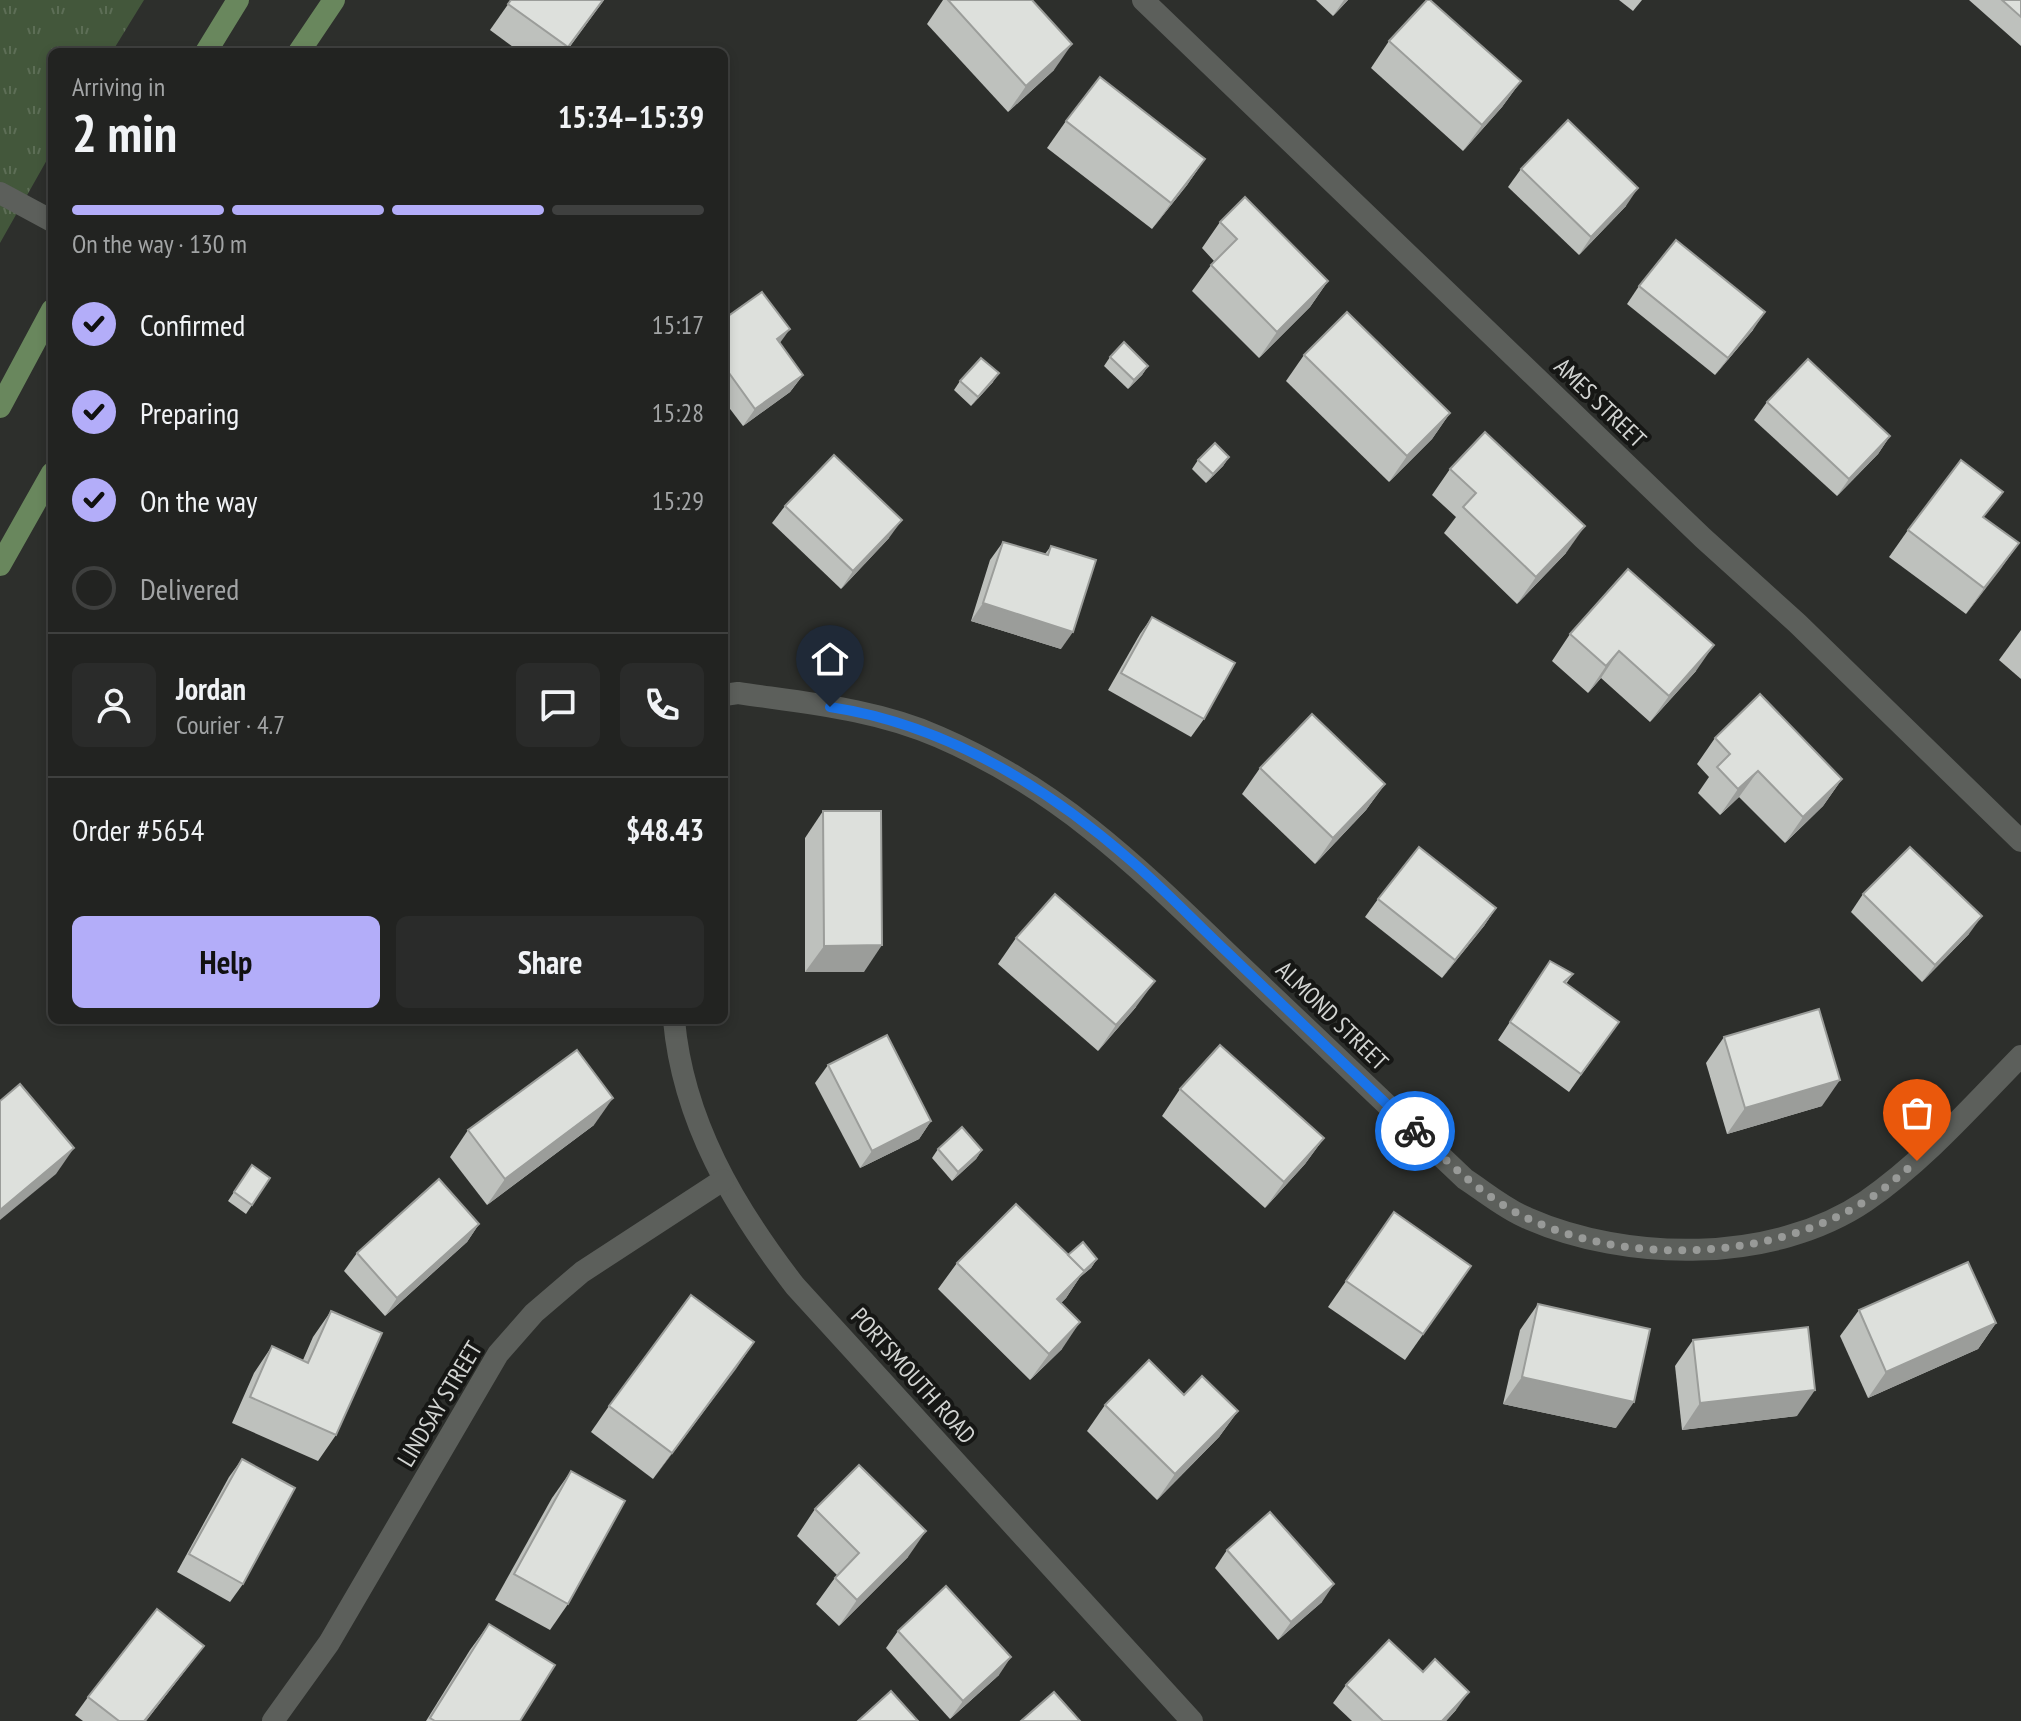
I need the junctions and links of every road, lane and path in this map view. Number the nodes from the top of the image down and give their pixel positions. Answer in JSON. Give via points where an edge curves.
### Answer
{"nodes":[{"id":1,"x":238,"y":0,"type":"edge"},
{"id":2,"x":334,"y":0,"type":"edge"},
{"id":3,"x":1143,"y":0,"type":"edge"},
{"id":4,"x":208,"y":48,"type":"edge"},
{"id":5,"x":302,"y":48,"type":"edge"},
{"id":6,"x":0,"y":193,"type":"edge"},
{"id":7,"x":48,"y":219,"type":"edge"},
{"id":8,"x":48,"y":317,"type":"edge"},
{"id":9,"x":0,"y":407,"type":"edge"},
{"id":10,"x":48,"y":480,"type":"edge"},
{"id":11,"x":0,"y":565,"type":"edge"},
{"id":12,"x":728,"y":694,"type":"edge"},
{"id":13,"x":2021,"y":841,"type":"edge"},
{"id":14,"x":675,"y":1024,"type":"edge"},
{"id":15,"x":2021,"y":1056,"type":"edge"},
{"id":16,"x":723,"y":1180,"type":"junction"},
{"id":17,"x":273,"y":1721,"type":"edge"},
{"id":18,"x":1192,"y":1721,"type":"edge"}],
"edges":[{"from":1,"to":4,"type":"main road"},
{"from":2,"to":5,"type":"main road"},
{"from":3,"to":13,"type":"street","name":"AMES STREET"},
{"from":6,"to":7,"type":"street"},
{"from":8,"to":9,"type":"main road"},
{"from":10,"to":11,"type":"main road"},
{"from":12,"to":15,"type":"street","name":"ALMOND STREET","via":[[861,711],[938,736],[1017,776],[1130,860],[1465,1179],[1524,1217],[1581,1238],[1625,1247],[1705,1251],[1817,1225],[1864,1202],[1917,1161]]},
{"from":14,"to":16,"type":"street","name":"PORTSMOUTH ROAD","via":[[684,1078]]},
{"from":16,"to":17,"type":"street","name":"LINDSAY STREET","via":[[582,1272],[534,1313],[498,1354],[329,1643]]},
{"from":16,"to":18,"type":"street","name":"PORTSMOUTH ROAD","via":[[795,1286]]}]}
